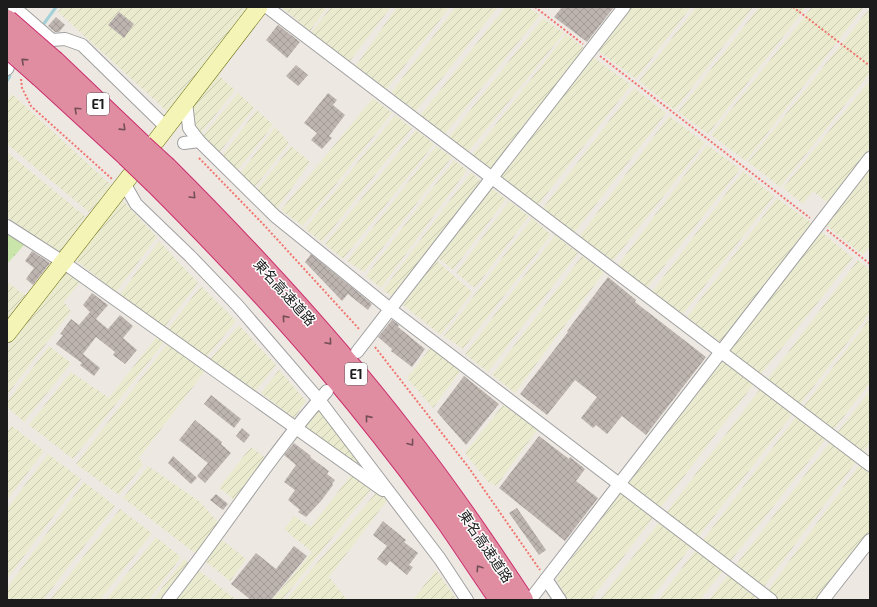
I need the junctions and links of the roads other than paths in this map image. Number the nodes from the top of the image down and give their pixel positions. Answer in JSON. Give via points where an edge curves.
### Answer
{"nodes":[{"id":1,"x":14,"y":7,"type":"edge"},
{"id":2,"x":259,"y":7,"type":"edge"},
{"id":3,"x":267,"y":7,"type":"edge"},
{"id":4,"x":624,"y":7,"type":"edge"},
{"id":5,"x":7,"y":21,"type":"edge"},
{"id":6,"x":7,"y":46,"type":"edge"},
{"id":7,"x":48,"y":69,"type":"junction"},
{"id":8,"x":186,"y":102,"type":"junction"},
{"id":9,"x":166,"y":127,"type":"junction"},
{"id":10,"x":199,"y":141,"type":"junction"},
{"id":11,"x":184,"y":143,"type":"dead end"},
{"id":12,"x":142,"y":147,"type":"junction"},
{"id":13,"x":870,"y":158,"type":"edge"},
{"id":14,"x":160,"y":175,"type":"junction"},
{"id":15,"x":492,"y":177,"type":"junction"},
{"id":16,"x":125,"y":182,"type":"joint"},
{"id":17,"x":7,"y":226,"type":"edge"},
{"id":18,"x":63,"y":262,"type":"junction"},
{"id":19,"x":390,"y":309,"type":"junction"},
{"id":20,"x":7,"y":334,"type":"edge"},
{"id":21,"x":357,"y":352,"type":"dead end"},
{"id":22,"x":721,"y":352,"type":"junction"},
{"id":23,"x":323,"y":395,"type":"junction"},
{"id":24,"x":295,"y":428,"type":"junction"},
{"id":25,"x":870,"y":465,"type":"edge"},
{"id":26,"x":619,"y":484,"type":"junction"},
{"id":27,"x":392,"y":496,"type":"junction"},
{"id":28,"x":870,"y":540,"type":"edge"},
{"id":29,"x":546,"y":579,"type":"junction"},
{"id":30,"x":168,"y":600,"type":"edge"},
{"id":31,"x":467,"y":600,"type":"edge"},
{"id":32,"x":501,"y":600,"type":"edge"},
{"id":33,"x":522,"y":600,"type":"edge"},
{"id":34,"x":530,"y":600,"type":"edge"},
{"id":35,"x":560,"y":600,"type":"edge"},
{"id":36,"x":771,"y":600,"type":"edge"},
{"id":37,"x":823,"y":600,"type":"edge"}],
"edges":[{"from":1,"to":9,"type":"street","via":[[35,30],[52,40],[66,39],[82,45]]},
{"from":2,"to":8,"type":"street"},
{"from":3,"to":15,"type":"street"},
{"from":4,"to":15,"type":"street"},
{"from":5,"to":7,"type":"highway","name":"東名高速道路","number":"E1","bridge":true},
{"from":7,"to":6,"type":"highway","name":"東名高速道路","number":"E1","one_way":true,"bridge":true},
{"from":7,"to":12,"type":"highway","name":"東名高速道路","number":"E1"},
{"from":8,"to":9,"type":"street"},
{"from":8,"to":10,"type":"street","via":[[189,128]]},
{"from":9,"to":12,"type":"street"},
{"from":10,"to":11,"type":"street"},
{"from":10,"to":19,"type":"street","via":[[275,216]]},
{"from":12,"to":14,"type":"highway","name":"東名高速道路","number":"E1","bridge":true},
{"from":13,"to":22,"type":"street"},
{"from":32,"to":14,"type":"highway","name":"東名高速道路","number":"E1","one_way":true,"via":[[392,447],[273,305],[205,233]]},
{"from":14,"to":33,"type":"highway","name":"東名高速道路","number":"E1","one_way":true,"via":[[218,221],[342,356],[462,512]]},
{"from":15,"to":19,"type":"street"},
{"from":15,"to":22,"type":"street"},
{"from":16,"to":18,"type":"street"},
{"from":16,"to":23,"type":"street","via":[[136,204],[190,256]]},
{"from":17,"to":18,"type":"street"},
{"from":18,"to":20,"type":"street"},
{"from":18,"to":24,"type":"street"},
{"from":19,"to":21,"type":"street"},
{"from":19,"to":26,"type":"street"},
{"from":22,"to":25,"type":"street"},
{"from":22,"to":26,"type":"street"},
{"from":23,"to":24,"type":"street"},
{"from":23,"to":27,"type":"street"},
{"from":24,"to":27,"type":"street"},
{"from":24,"to":30,"type":"street"},
{"from":26,"to":29,"type":"street"},
{"from":26,"to":36,"type":"street"},
{"from":27,"to":31,"type":"street","via":[[440,559]]},
{"from":28,"to":37,"type":"street"},
{"from":29,"to":34,"type":"street"},
{"from":29,"to":35,"type":"street"}]}
